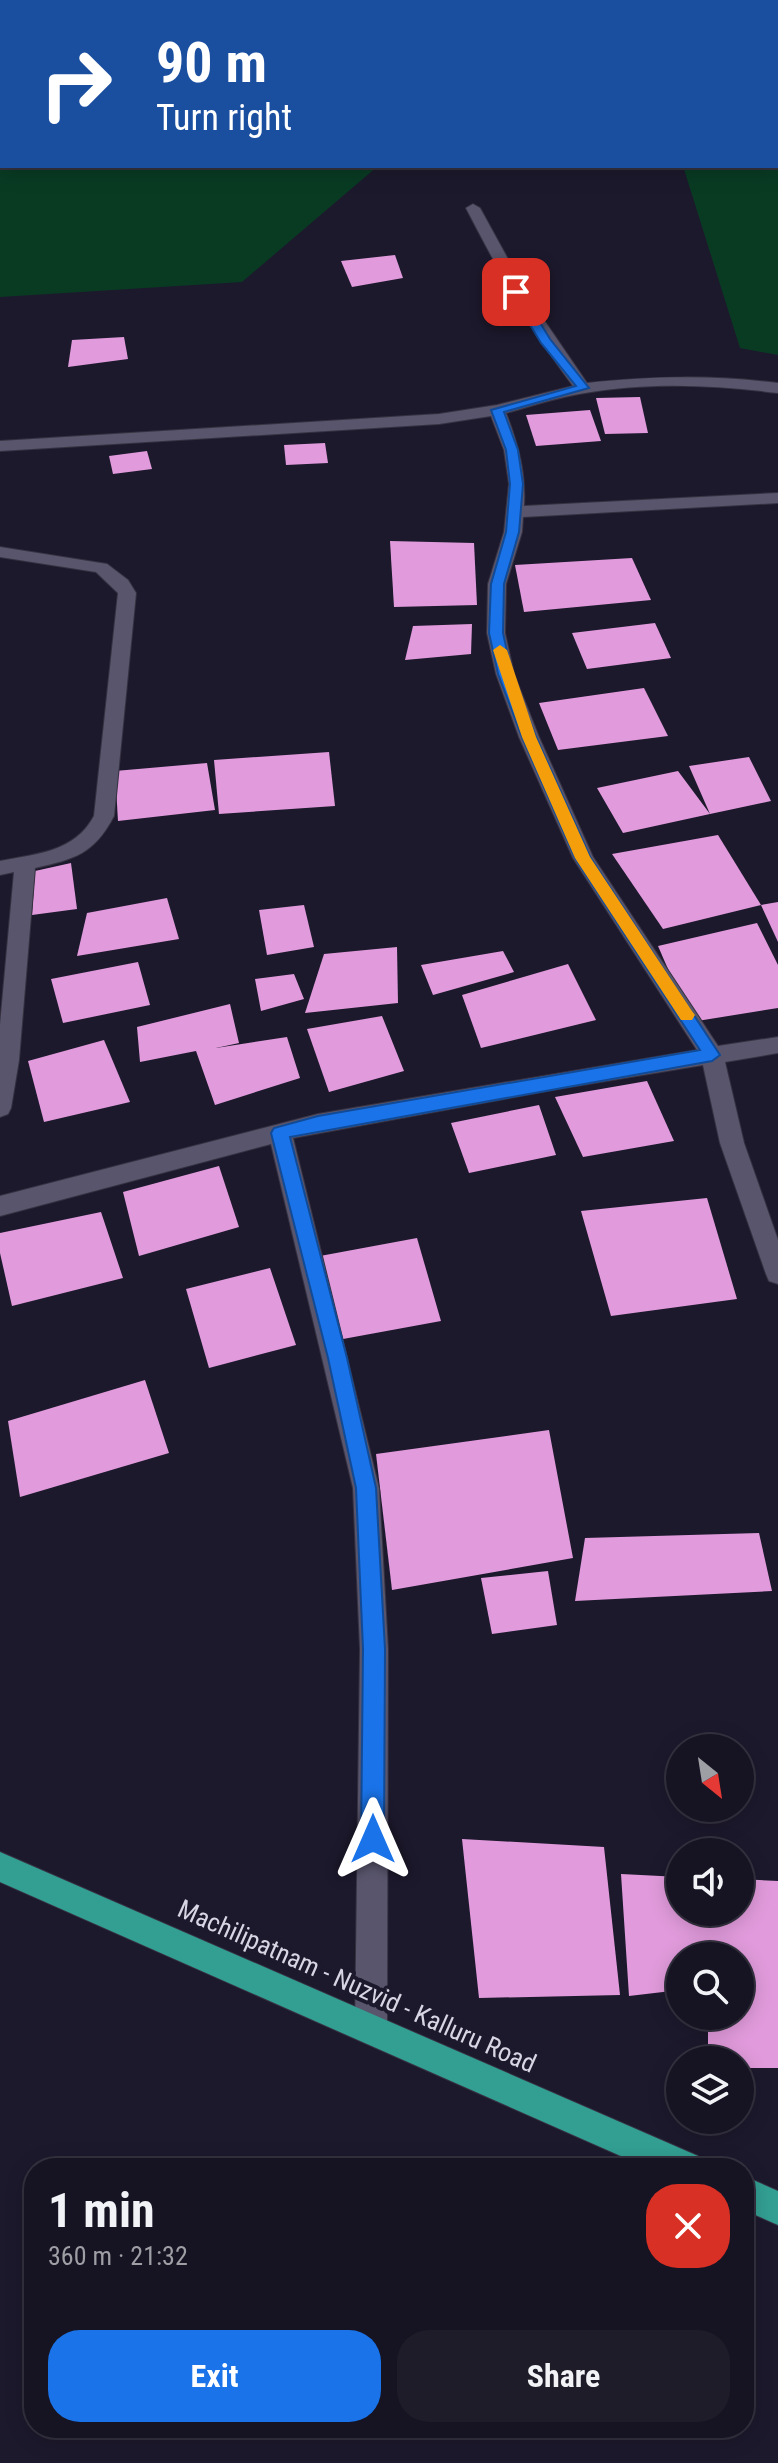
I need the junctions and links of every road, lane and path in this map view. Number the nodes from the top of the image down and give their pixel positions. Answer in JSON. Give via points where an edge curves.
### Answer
{"nodes":[{"id":1,"x":473,"y":208,"type":"dead end"},
{"id":2,"x":583,"y":388,"type":"junction"},
{"id":3,"x":778,"y":388,"type":"edge"},
{"id":4,"x":497,"y":410,"type":"junction"},
{"id":5,"x":0,"y":446,"type":"edge"},
{"id":6,"x":778,"y":498,"type":"edge"},
{"id":7,"x":515,"y":512,"type":"junction"},
{"id":8,"x":0,"y":552,"type":"edge"},
{"id":9,"x":25,"y":863,"type":"junction"},
{"id":10,"x":0,"y":868,"type":"edge"},
{"id":11,"x":778,"y":1045,"type":"edge"},
{"id":12,"x":712,"y":1055,"type":"junction"},
{"id":13,"x":0,"y":1108,"type":"edge"},
{"id":14,"x":280,"y":1133,"type":"junction"},
{"id":15,"x":0,"y":1206,"type":"edge"},
{"id":16,"x":778,"y":1274,"type":"edge"},
{"id":17,"x":0,"y":1867,"type":"edge"},
{"id":18,"x":371,"y":2029,"type":"junction"},
{"id":19,"x":663,"y":2158,"type":"edge"},
{"id":20,"x":754,"y":2197,"type":"edge"},
{"id":21,"x":778,"y":2208,"type":"edge"}],
"edges":[{"from":1,"to":2,"type":"street","via":[[538,329]]},
{"from":2,"to":3,"type":"street","via":[[660,380]]},
{"from":2,"to":4,"type":"street"},
{"from":4,"to":5,"type":"street","via":[[439,419]]},
{"from":4,"to":7,"type":"street","via":[[512,450]]},
{"from":6,"to":7,"type":"street"},
{"from":7,"to":12,"type":"street","via":[[497,584],[496,633],[505,674],[583,858]]},
{"from":8,"to":9,"type":"street","via":[[101,568],[127,593],[104,816],[95,837],[74,852]]},
{"from":9,"to":10,"type":"street"},
{"from":9,"to":13,"type":"street"},
{"from":11,"to":12,"type":"street"},
{"from":12,"to":14,"type":"street"},
{"from":12,"to":16,"type":"street","via":[[732,1143]]},
{"from":14,"to":15,"type":"street"},
{"from":14,"to":18,"type":"street","via":[[366,1488],[374,1649]]},
{"from":17,"to":18,"type":"highway","name":"Machilipatnam - Nuzvid - Kalluru Road"},
{"from":18,"to":19,"type":"highway","name":"Machilipatnam - Nuzvid - Kalluru Road"},
{"from":20,"to":21,"type":"highway"}]}
